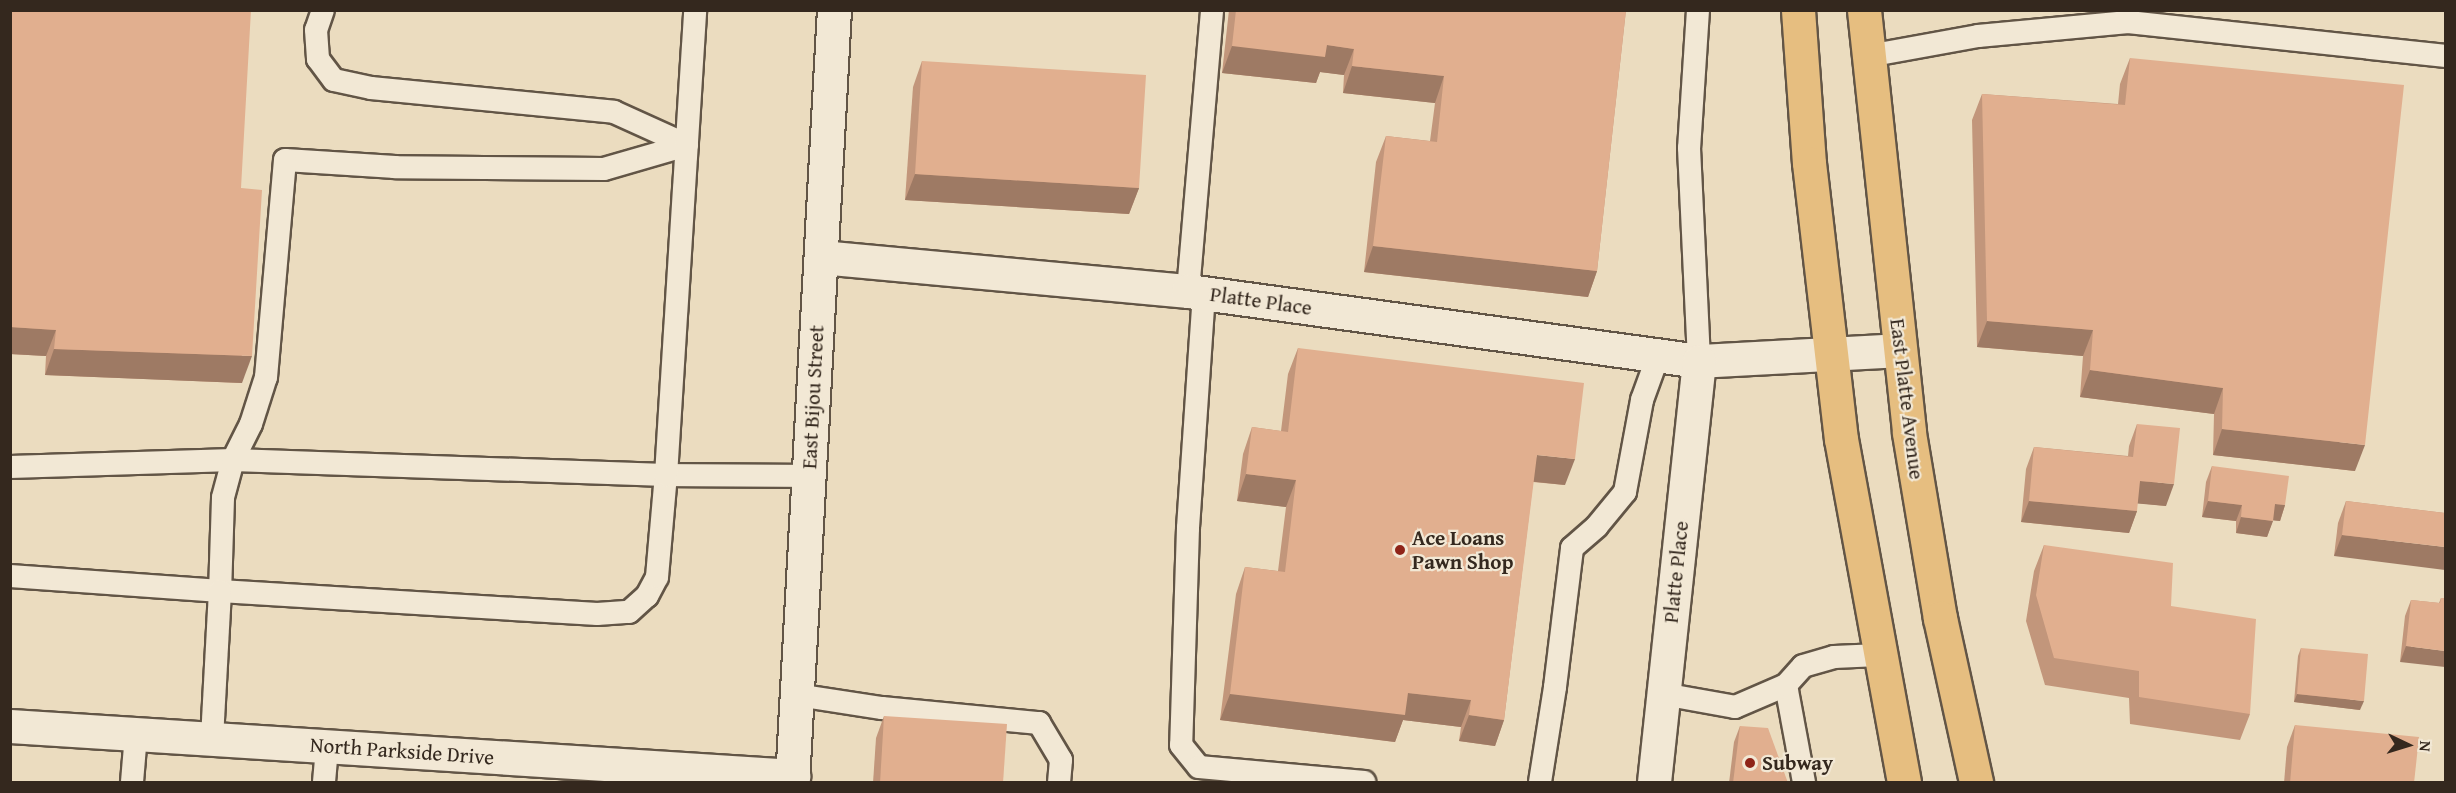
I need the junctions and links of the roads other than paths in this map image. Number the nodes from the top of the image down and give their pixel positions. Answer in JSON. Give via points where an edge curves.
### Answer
{"nodes":[{"id":1,"x":323,"y":10,"type":"edge"},
{"id":2,"x":695,"y":10,"type":"edge"},
{"id":3,"x":834,"y":10,"type":"edge"},
{"id":4,"x":1212,"y":10,"type":"edge"},
{"id":5,"x":1698,"y":10,"type":"edge"},
{"id":6,"x":1798,"y":10,"type":"edge"},
{"id":7,"x":1864,"y":10,"type":"edge"},
{"id":8,"x":1868,"y":56,"type":"junction"},
{"id":9,"x":2445,"y":57,"type":"edge"},
{"id":10,"x":687,"y":145,"type":"junction"},
{"id":11,"x":821,"y":257,"type":"junction"},
{"id":12,"x":1196,"y":292,"type":"junction"},
{"id":13,"x":1899,"y":350,"type":"junction"},
{"id":14,"x":1831,"y":355,"type":"junction"},
{"id":15,"x":1658,"y":356,"type":"junction"},
{"id":16,"x":1699,"y":361,"type":"junction"},
{"id":17,"x":233,"y":460,"type":"junction"},
{"id":18,"x":10,"y":467,"type":"edge"},
{"id":19,"x":666,"y":475,"type":"junction"},
{"id":20,"x":809,"y":476,"type":"junction"},
{"id":21,"x":10,"y":576,"type":"edge"},
{"id":22,"x":220,"y":591,"type":"junction"},
{"id":23,"x":1879,"y":654,"type":"junction"},
{"id":24,"x":1786,"y":685,"type":"junction"},
{"id":25,"x":797,"y":694,"type":"junction"},
{"id":26,"x":1663,"y":694,"type":"junction"},
{"id":27,"x":10,"y":726,"type":"edge"},
{"id":28,"x":136,"y":734,"type":"junction"},
{"id":29,"x":212,"y":739,"type":"junction"},
{"id":30,"x":327,"y":746,"type":"junction"},
{"id":31,"x":792,"y":779,"type":"edge"},
{"id":32,"x":132,"y":783,"type":"edge"},
{"id":33,"x":324,"y":783,"type":"edge"},
{"id":34,"x":1059,"y":783,"type":"edge"},
{"id":35,"x":1364,"y":783,"type":"edge"},
{"id":36,"x":1540,"y":783,"type":"edge"},
{"id":37,"x":1654,"y":783,"type":"edge"},
{"id":38,"x":1804,"y":783,"type":"edge"},
{"id":39,"x":1904,"y":783,"type":"edge"},
{"id":40,"x":1976,"y":783,"type":"edge"}],
"edges":[{"from":1,"to":10,"type":"lane","via":[[316,30],[318,59],[334,80],[371,88],[614,112]]},
{"from":2,"to":10,"type":"lane"},
{"from":3,"to":11,"type":"street","name":"East Bijou Street"},
{"from":4,"to":12,"type":"lane"},
{"from":5,"to":16,"type":"lane","via":[[1689,148]]},
{"from":6,"to":14,"type":"main road","via":[[1809,163]]},
{"from":7,"to":8,"type":"main road","name":"East Platte Avenue"},
{"from":8,"to":9,"type":"lane","via":[[1978,36],[2128,22]]},
{"from":8,"to":13,"type":"main road","name":"East Platte Avenue"},
{"from":10,"to":17,"type":"lane","via":[[604,169],[395,167],[285,160],[266,377],[251,424]]},
{"from":10,"to":19,"type":"lane"},
{"from":11,"to":12,"type":"street","name":"Platte Place"},
{"from":11,"to":20,"type":"street","name":"East Bijou Street"},
{"from":12,"to":15,"type":"street","name":"Platte Place"},
{"from":12,"to":35,"type":"lane","via":[[1181,745],[1199,767]]},
{"from":13,"to":14,"type":"street","name":"Platte Place"},
{"from":13,"to":40,"type":"main road","name":"East Platte Avenue","via":[[1940,618]]},
{"from":14,"to":16,"type":"street","name":"Platte Place"},
{"from":14,"to":23,"type":"main road","via":[[1841,439]]},
{"from":15,"to":16,"type":"street","name":"Platte Place"},
{"from":15,"to":36,"type":"lane","via":[[1642,400],[1625,492],[1597,526],[1572,548]]},
{"from":16,"to":26,"type":"street","name":"Platte Place"},
{"from":17,"to":18,"type":"lane"},
{"from":17,"to":19,"type":"lane"},
{"from":17,"to":22,"type":"lane","via":[[223,498]]},
{"from":19,"to":20,"type":"lane"},
{"from":19,"to":22,"type":"lane","via":[[657,577],[647,596],[629,612],[597,614]]},
{"from":20,"to":25,"type":"street","name":"East Bijou Street"},
{"from":21,"to":22,"type":"lane"},
{"from":22,"to":29,"type":"lane"},
{"from":23,"to":24,"type":"lane","via":[[1834,657],[1803,666]]},
{"from":23,"to":39,"type":"main road"},
{"from":24,"to":26,"type":"lane","via":[[1735,706]]},
{"from":24,"to":38,"type":"lane"},
{"from":25,"to":31,"type":"street","name":"East Bijou Street"},
{"from":25,"to":34,"type":"lane","via":[[882,708],[1039,723],[1061,760]]},
{"from":26,"to":37,"type":"street","name":"Platte Place"},
{"from":27,"to":28,"type":"street","name":"North Parkside Drive"},
{"from":28,"to":29,"type":"street","name":"North Parkside Drive"},
{"from":28,"to":32,"type":"lane"},
{"from":29,"to":30,"type":"street","name":"North Parkside Drive"},
{"from":30,"to":31,"type":"street","name":"North Parkside Drive"},
{"from":30,"to":33,"type":"lane"}]}
